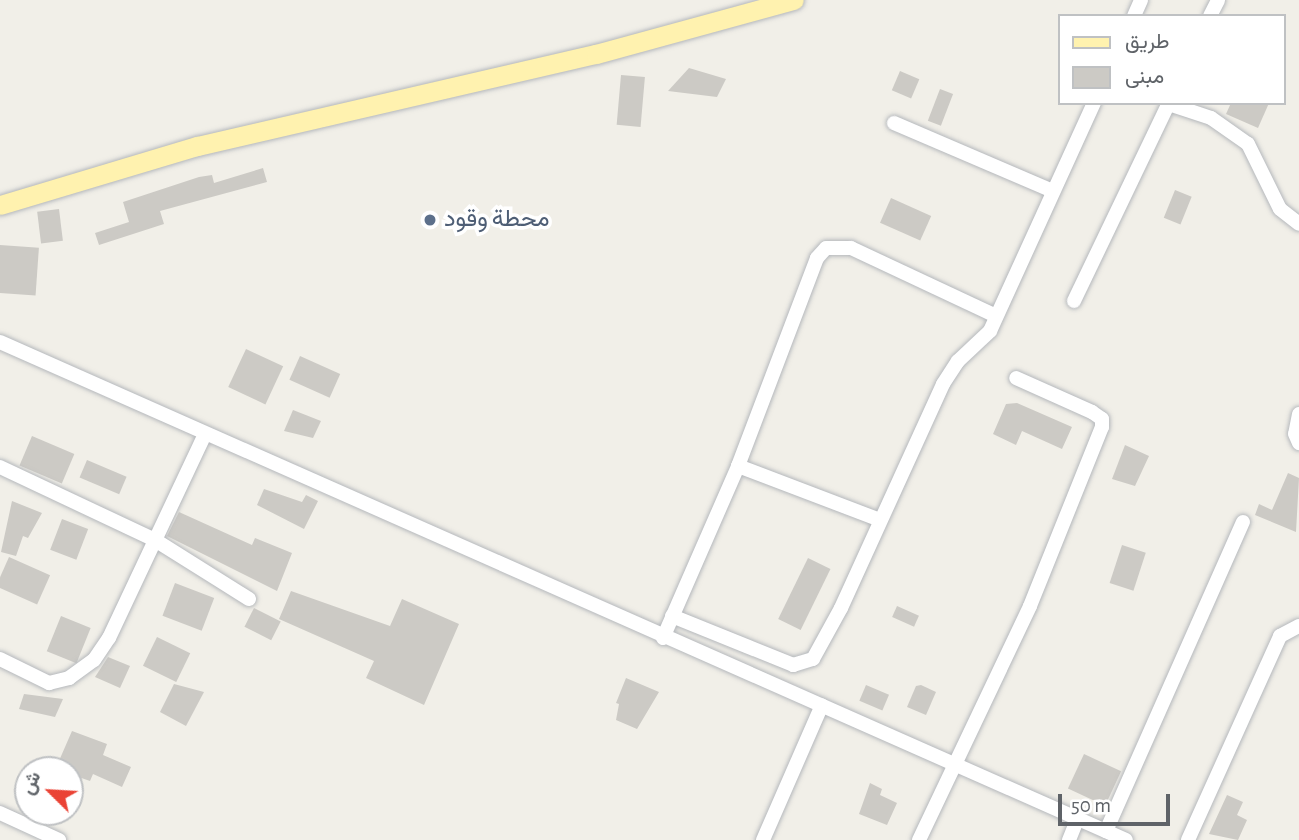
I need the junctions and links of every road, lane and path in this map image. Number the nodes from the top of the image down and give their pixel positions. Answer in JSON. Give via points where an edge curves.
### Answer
{"nodes":[{"id":1,"x":794,"y":0,"type":"edge"},
{"id":2,"x":1093,"y":105,"type":"edge"},
{"id":3,"x":1169,"y":105,"type":"edge"},
{"id":4,"x":1172,"y":105,"type":"edge"},
{"id":5,"x":894,"y":123,"type":"dead end"},
{"id":6,"x":1053,"y":191,"type":"junction"},
{"id":7,"x":1,"y":193,"type":"edge"},
{"id":8,"x":1299,"y":224,"type":"edge"},
{"id":9,"x":1074,"y":301,"type":"dead end"},
{"id":10,"x":996,"y":316,"type":"junction"},
{"id":11,"x":0,"y":342,"type":"edge"},
{"id":12,"x":1016,"y":378,"type":"dead end"},
{"id":13,"x":1299,"y":414,"type":"edge"},
{"id":14,"x":205,"y":433,"type":"junction"},
{"id":15,"x":1299,"y":443,"type":"edge"},
{"id":16,"x":738,"y":466,"type":"junction"},
{"id":17,"x":0,"y":467,"type":"edge"},
{"id":18,"x":880,"y":520,"type":"junction"},
{"id":19,"x":1243,"y":522,"type":"dead end"},
{"id":20,"x":155,"y":540,"type":"junction"},
{"id":21,"x":249,"y":599,"type":"dead end"},
{"id":22,"x":672,"y":615,"type":"junction"},
{"id":23,"x":1299,"y":626,"type":"edge"},
{"id":24,"x":663,"y":638,"type":"junction"},
{"id":25,"x":0,"y":659,"type":"edge"},
{"id":26,"x":822,"y":705,"type":"junction"},
{"id":27,"x":954,"y":763,"type":"junction"},
{"id":28,"x":0,"y":813,"type":"edge"},
{"id":29,"x":1078,"y":818,"type":"junction"},
{"id":30,"x":1106,"y":831,"type":"junction"},
{"id":31,"x":59,"y":840,"type":"edge"},
{"id":32,"x":763,"y":840,"type":"edge"},
{"id":33,"x":919,"y":840,"type":"edge"},
{"id":34,"x":1069,"y":840,"type":"edge"},
{"id":35,"x":1126,"y":840,"type":"edge"},
{"id":36,"x":1188,"y":840,"type":"edge"}],
"edges":[{"from":1,"to":7,"type":"main road","via":[[596,54],[197,146],[66,183],[48,180]]},
{"from":2,"to":6,"type":"street"},
{"from":3,"to":9,"type":"street"},
{"from":4,"to":8,"type":"street","via":[[1211,118],[1248,144],[1280,209]]},
{"from":5,"to":6,"type":"street"},
{"from":6,"to":10,"type":"street"},
{"from":10,"to":16,"type":"street","via":[[851,248],[826,248],[817,258]]},
{"from":10,"to":18,"type":"street","via":[[983,341],[958,361],[943,384]]},
{"from":11,"to":14,"type":"street"},
{"from":12,"to":27,"type":"street","via":[[1092,412],[1102,424],[1030,606]]},
{"from":13,"to":15,"type":"street","via":[[1295,434]]},
{"from":14,"to":20,"type":"street"},
{"from":14,"to":24,"type":"street"},
{"from":16,"to":18,"type":"street"},
{"from":16,"to":22,"type":"street"},
{"from":17,"to":20,"type":"street"},
{"from":18,"to":22,"type":"street","via":[[813,659],[801,664]]},
{"from":19,"to":30,"type":"street"},
{"from":20,"to":21,"type":"street"},
{"from":20,"to":25,"type":"street","via":[[108,638],[78,673],[49,682]]},
{"from":22,"to":24,"type":"street"},
{"from":23,"to":36,"type":"street","via":[[1280,636]]},
{"from":24,"to":26,"type":"street"},
{"from":26,"to":27,"type":"street"},
{"from":26,"to":32,"type":"street"},
{"from":27,"to":29,"type":"street"},
{"from":27,"to":33,"type":"street"},
{"from":28,"to":31,"type":"street"},
{"from":29,"to":30,"type":"street"},
{"from":29,"to":34,"type":"street"},
{"from":30,"to":35,"type":"street"}]}
